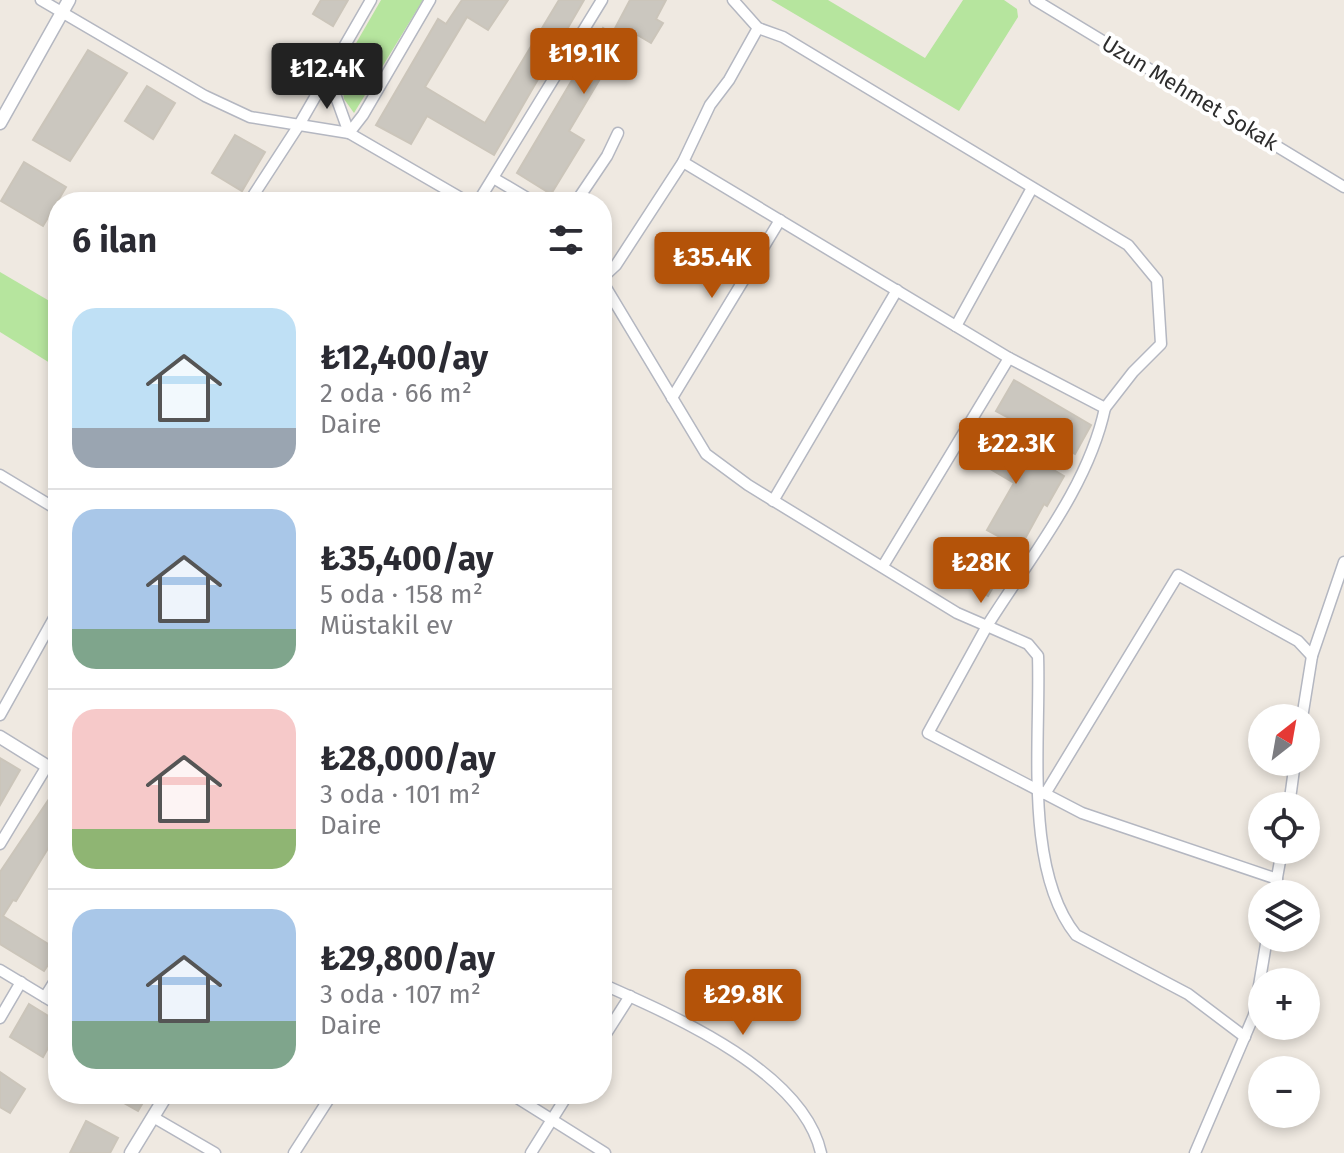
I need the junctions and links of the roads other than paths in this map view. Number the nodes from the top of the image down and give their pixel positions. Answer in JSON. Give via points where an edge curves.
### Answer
{"nodes":[{"id":1,"x":41,"y":0,"type":"edge"},
{"id":2,"x":69,"y":0,"type":"edge"},
{"id":3,"x":371,"y":0,"type":"edge"},
{"id":4,"x":430,"y":0,"type":"edge"},
{"id":5,"x":602,"y":0,"type":"edge"},
{"id":6,"x":1035,"y":0,"type":"edge"},
{"id":7,"x":736,"y":1,"type":"edge"},
{"id":8,"x":62,"y":13,"type":"junction"},
{"id":9,"x":758,"y":28,"type":"junction"},
{"id":10,"x":332,"y":68,"type":"junction"},
{"id":11,"x":0,"y":123,"type":"edge"},
{"id":12,"x":299,"y":125,"type":"junction"},
{"id":13,"x":349,"y":133,"type":"junction"},
{"id":14,"x":618,"y":133,"type":"dead end"},
{"id":15,"x":683,"y":162,"type":"junction"},
{"id":16,"x":495,"y":179,"type":"junction"},
{"id":17,"x":1344,"y":187,"type":"edge"},
{"id":18,"x":1032,"y":188,"type":"junction"},
{"id":19,"x":255,"y":192,"type":"edge"},
{"id":20,"x":451,"y":192,"type":"edge"},
{"id":21,"x":485,"y":192,"type":"edge"},
{"id":22,"x":517,"y":192,"type":"edge"},
{"id":23,"x":583,"y":192,"type":"edge"},
{"id":24,"x":780,"y":220,"type":"junction"},
{"id":25,"x":612,"y":269,"type":"edge"},
{"id":26,"x":897,"y":290,"type":"junction"},
{"id":27,"x":612,"y":297,"type":"edge"},
{"id":28,"x":956,"y":326,"type":"junction"},
{"id":29,"x":1009,"y":358,"type":"junction"},
{"id":30,"x":672,"y":398,"type":"junction"},
{"id":31,"x":1105,"y":408,"type":"junction"},
{"id":32,"x":0,"y":475,"type":"edge"},
{"id":33,"x":773,"y":501,"type":"junction"},
{"id":34,"x":48,"y":504,"type":"edge"},
{"id":35,"x":1344,"y":562,"type":"edge"},
{"id":36,"x":883,"y":566,"type":"junction"},
{"id":37,"x":987,"y":626,"type":"junction"},
{"id":38,"x":48,"y":629,"type":"edge"},
{"id":39,"x":1312,"y":656,"type":"junction"},
{"id":40,"x":1304,"y":704,"type":"edge"},
{"id":41,"x":0,"y":715,"type":"edge"},
{"id":42,"x":0,"y":737,"type":"edge"},
{"id":43,"x":48,"y":767,"type":"edge"},
{"id":44,"x":48,"y":775,"type":"edge"},
{"id":45,"x":1041,"y":792,"type":"junction"},
{"id":46,"x":0,"y":844,"type":"edge"},
{"id":47,"x":1280,"y":864,"type":"edge"},
{"id":48,"x":1277,"y":879,"type":"joint"},
{"id":49,"x":1265,"y":952,"type":"edge"},
{"id":50,"x":0,"y":970,"type":"edge"},
{"id":51,"x":21,"y":982,"type":"junction"},
{"id":52,"x":612,"y":988,"type":"edge"},
{"id":53,"x":48,"y":992,"type":"edge"},
{"id":54,"x":630,"y":996,"type":"junction"},
{"id":55,"x":45,"y":997,"type":"junction"},
{"id":56,"x":48,"y":999,"type":"edge"},
{"id":57,"x":0,"y":1018,"type":"edge"},
{"id":58,"x":612,"y":1024,"type":"edge"},
{"id":59,"x":1245,"y":1037,"type":"junction"},
{"id":60,"x":161,"y":1104,"type":"edge"},
{"id":61,"x":326,"y":1104,"type":"edge"},
{"id":62,"x":528,"y":1104,"type":"edge"},
{"id":63,"x":561,"y":1104,"type":"edge"},
{"id":64,"x":153,"y":1117,"type":"junction"},
{"id":65,"x":552,"y":1118,"type":"junction"},
{"id":66,"x":131,"y":1153,"type":"edge"},
{"id":67,"x":215,"y":1153,"type":"edge"},
{"id":68,"x":294,"y":1153,"type":"edge"},
{"id":69,"x":531,"y":1153,"type":"edge"},
{"id":70,"x":605,"y":1153,"type":"edge"},
{"id":71,"x":821,"y":1153,"type":"edge"},
{"id":72,"x":1195,"y":1153,"type":"edge"}],
"edges":[{"from":1,"to":8,"type":"street"},
{"from":2,"to":8,"type":"street"},
{"from":3,"to":10,"type":"street"},
{"from":4,"to":13,"type":"street"},
{"from":5,"to":16,"type":"street"},
{"from":6,"to":17,"type":"street","name":"Uzun Mehmet Sokak"},
{"from":7,"to":9,"type":"street"},
{"from":8,"to":11,"type":"street"},
{"from":8,"to":12,"type":"street","via":[[216,101],[250,117]]},
{"from":9,"to":15,"type":"street","via":[[710,105]]},
{"from":9,"to":18,"type":"street","via":[[783,37]]},
{"from":10,"to":12,"type":"street"},
{"from":10,"to":13,"type":"street","via":[[331,83]]},
{"from":12,"to":13,"type":"street"},
{"from":12,"to":19,"type":"street"},
{"from":13,"to":20,"type":"street"},
{"from":14,"to":23,"type":"street"},
{"from":15,"to":24,"type":"street"},
{"from":15,"to":25,"type":"street"},
{"from":16,"to":21,"type":"street"},
{"from":16,"to":22,"type":"street"},
{"from":18,"to":28,"type":"street"},
{"from":18,"to":31,"type":"street","via":[[1128,245],[1157,280],[1161,344]]},
{"from":24,"to":26,"type":"street"},
{"from":24,"to":30,"type":"street"},
{"from":26,"to":28,"type":"street"},
{"from":26,"to":33,"type":"street"},
{"from":27,"to":30,"type":"street"},
{"from":28,"to":29,"type":"street"},
{"from":29,"to":31,"type":"street"},
{"from":29,"to":36,"type":"street"},
{"from":30,"to":33,"type":"street","via":[[706,454]]},
{"from":31,"to":37,"type":"street","via":[[1099,435],[1073,491]]},
{"from":32,"to":34,"type":"street"},
{"from":33,"to":36,"type":"street"},
{"from":35,"to":39,"type":"street"},
{"from":36,"to":37,"type":"street"},
{"from":37,"to":45,"type":"street","via":[[1028,644],[1038,656]]},
{"from":37,"to":45,"type":"street","via":[[928,733]]},
{"from":38,"to":41,"type":"street"},
{"from":39,"to":40,"type":"street"},
{"from":39,"to":45,"type":"street","via":[[1298,641],[1178,575]]},
{"from":42,"to":43,"type":"street"},
{"from":44,"to":46,"type":"street"},
{"from":45,"to":48,"type":"street","via":[[1082,813]]},
{"from":45,"to":59,"type":"street","via":[[1052,894],[1076,935],[1188,994]]},
{"from":47,"to":48,"type":"street"},
{"from":49,"to":59,"type":"street"},
{"from":50,"to":51,"type":"street"},
{"from":51,"to":55,"type":"street"},
{"from":51,"to":57,"type":"street"},
{"from":52,"to":54,"type":"street"},
{"from":53,"to":55,"type":"street"},
{"from":54,"to":58,"type":"street"},
{"from":54,"to":71,"type":"street","via":[[751,1061],[810,1120]]},
{"from":55,"to":56,"type":"street"},
{"from":59,"to":72,"type":"street"},
{"from":60,"to":64,"type":"street"},
{"from":61,"to":68,"type":"street"},
{"from":62,"to":65,"type":"street"},
{"from":63,"to":65,"type":"street"},
{"from":64,"to":66,"type":"street"},
{"from":64,"to":67,"type":"street"},
{"from":65,"to":69,"type":"street"},
{"from":65,"to":70,"type":"street"}]}
